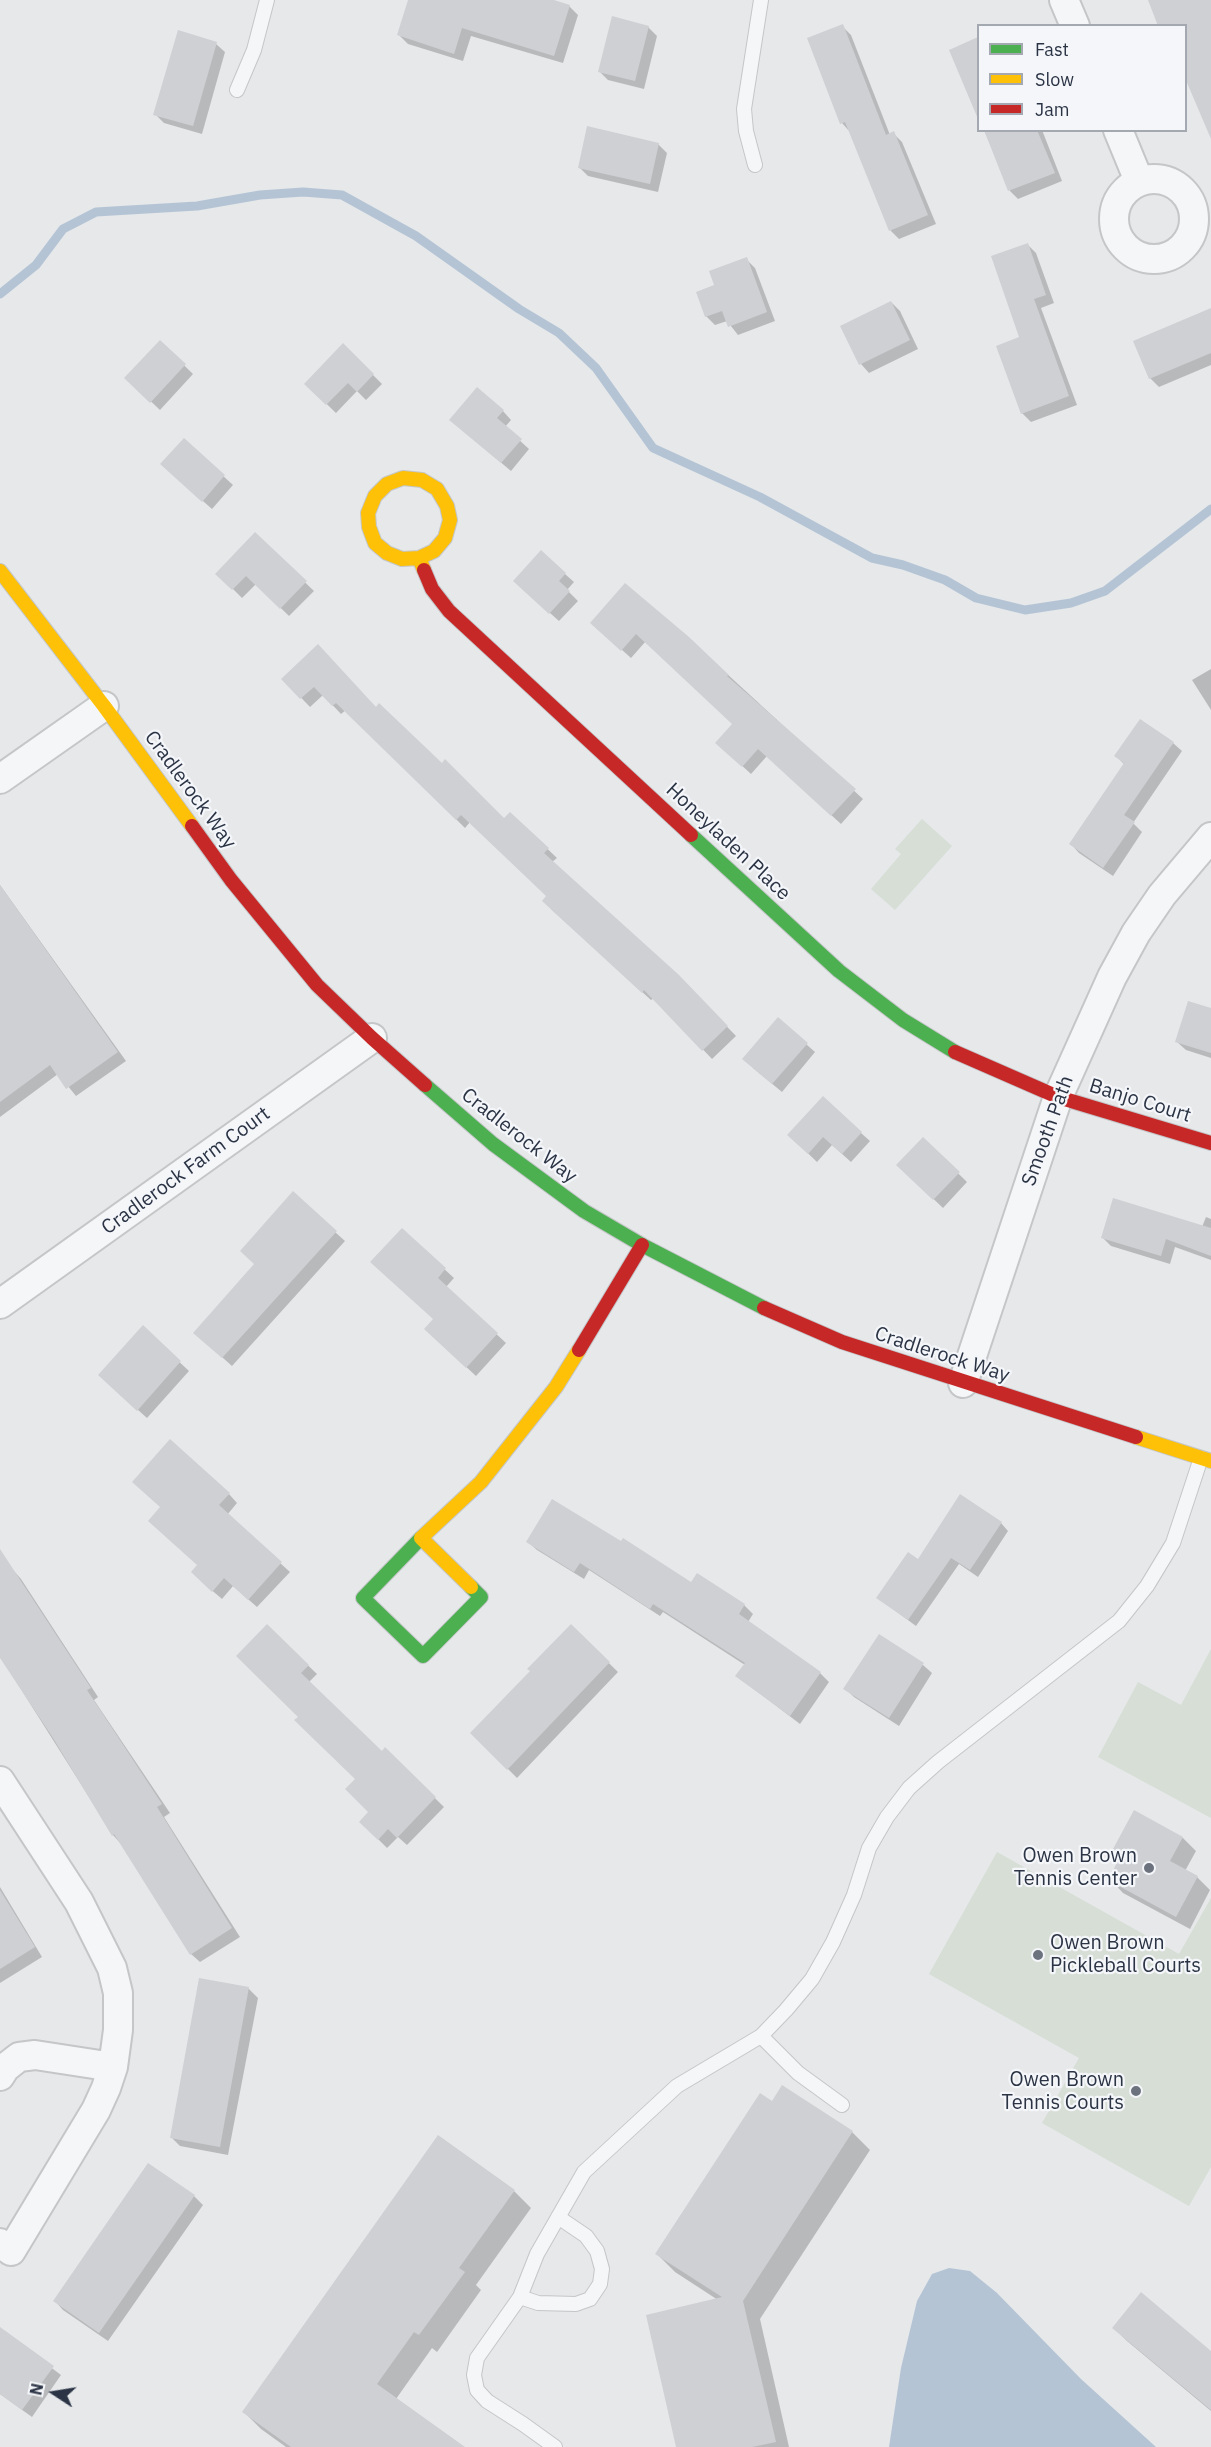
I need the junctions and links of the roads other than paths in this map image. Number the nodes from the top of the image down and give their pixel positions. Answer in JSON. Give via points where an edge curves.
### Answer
{"nodes":[{"id":1,"x":267,"y":0,"type":"edge"},
{"id":2,"x":761,"y":0,"type":"edge"},
{"id":3,"x":1064,"y":0,"type":"edge"},
{"id":4,"x":1074,"y":24,"type":"edge"},
{"id":5,"x":237,"y":90,"type":"dead end"},
{"id":6,"x":1119,"y":132,"type":"edge"},
{"id":7,"x":755,"y":165,"type":"dead end"},
{"id":8,"x":1139,"y":181,"type":"dead end"},
{"id":9,"x":419,"y":558,"type":"junction"},
{"id":10,"x":0,"y":571,"type":"edge"},
{"id":11,"x":104,"y":706,"type":"junction"},
{"id":12,"x":0,"y":779,"type":"edge"},
{"id":13,"x":1211,"y":837,"type":"edge"},
{"id":14,"x":372,"y":1038,"type":"junction"},
{"id":15,"x":1058,"y":1097,"type":"junction"},
{"id":16,"x":1211,"y":1143,"type":"edge"},
{"id":17,"x":642,"y":1245,"type":"junction"},
{"id":18,"x":0,"y":1304,"type":"edge"},
{"id":19,"x":963,"y":1383,"type":"junction"},
{"id":20,"x":1206,"y":1460,"type":"edge"},
{"id":21,"x":421,"y":1538,"type":"junction"},
{"id":22,"x":0,"y":1781,"type":"edge"},
{"id":23,"x":761,"y":2036,"type":"junction"},
{"id":24,"x":113,"y":2067,"type":"junction"},
{"id":25,"x":0,"y":2076,"type":"edge"},
{"id":26,"x":842,"y":2105,"type":"dead end"},
{"id":27,"x":558,"y":2217,"type":"junction"},
{"id":28,"x":0,"y":2243,"type":"edge"},
{"id":29,"x":520,"y":2297,"type":"junction"},
{"id":30,"x":555,"y":2447,"type":"edge"}],
"edges":[{"from":1,"to":5,"type":"lane","via":[[254,50]]},
{"from":2,"to":7,"type":"lane","via":[[744,109]]},
{"from":3,"to":4,"type":"street"},
{"from":6,"to":8,"type":"street"},
{"from":9,"to":9,"type":"street","via":[[402,559],[387,553],[375,543],[369,527],[375,496],[387,484],[403,478],[422,480],[437,489],[450,520],[445,538],[434,551]]},
{"from":9,"to":15,"type":"street","name":"Honeyladen Place","via":[[432,589],[449,611],[840,971],[939,1044]]},
{"from":10,"to":11,"type":"street","name":"Cradlerock Way"},
{"from":11,"to":12,"type":"street"},
{"from":11,"to":14,"type":"street","name":"Cradlerock Way","via":[[264,923],[317,985]]},
{"from":13,"to":15,"type":"street","name":"Smooth Path","via":[[1136,933]]},
{"from":14,"to":17,"type":"street","name":"Cradlerock Way","via":[[493,1144],[584,1211]]},
{"from":14,"to":18,"type":"street","name":"Cradlerock Farm Court"},
{"from":15,"to":16,"type":"street","name":"Banjo Court"},
{"from":15,"to":19,"type":"street","name":"Smooth Path"},
{"from":17,"to":19,"type":"street","name":"Cradlerock Way","via":[[753,1304],[831,1338]]},
{"from":17,"to":21,"type":"street","via":[[556,1388],[481,1482]]},
{"from":19,"to":20,"type":"street","name":"Cradlerock Way"},
{"from":20,"to":23,"type":"lane","via":[[1173,1543],[1147,1586],[1119,1621],[972,1734],[909,1788],[869,1848],[854,1895],[812,1980]]},
{"from":21,"to":21,"type":"street","via":[[481,1597],[423,1656],[363,1598]]},
{"from":22,"to":24,"type":"street","via":[[80,1902],[112,1968],[118,1993]]},
{"from":23,"to":26,"type":"lane","via":[[798,2073]]},
{"from":23,"to":27,"type":"lane","via":[[677,2086],[584,2172]]},
{"from":24,"to":25,"type":"street","via":[[35,2055],[19,2057]]},
{"from":24,"to":28,"type":"street","via":[[96,2110],[11,2251]]},
{"from":27,"to":29,"type":"lane","via":[[537,2254]]},
{"from":27,"to":29,"type":"lane","via":[[586,2236],[597,2252],[602,2269],[600,2284],[590,2299],[576,2304],[538,2303]]},
{"from":29,"to":30,"type":"lane","via":[[477,2358],[475,2382],[487,2401]]}]}
